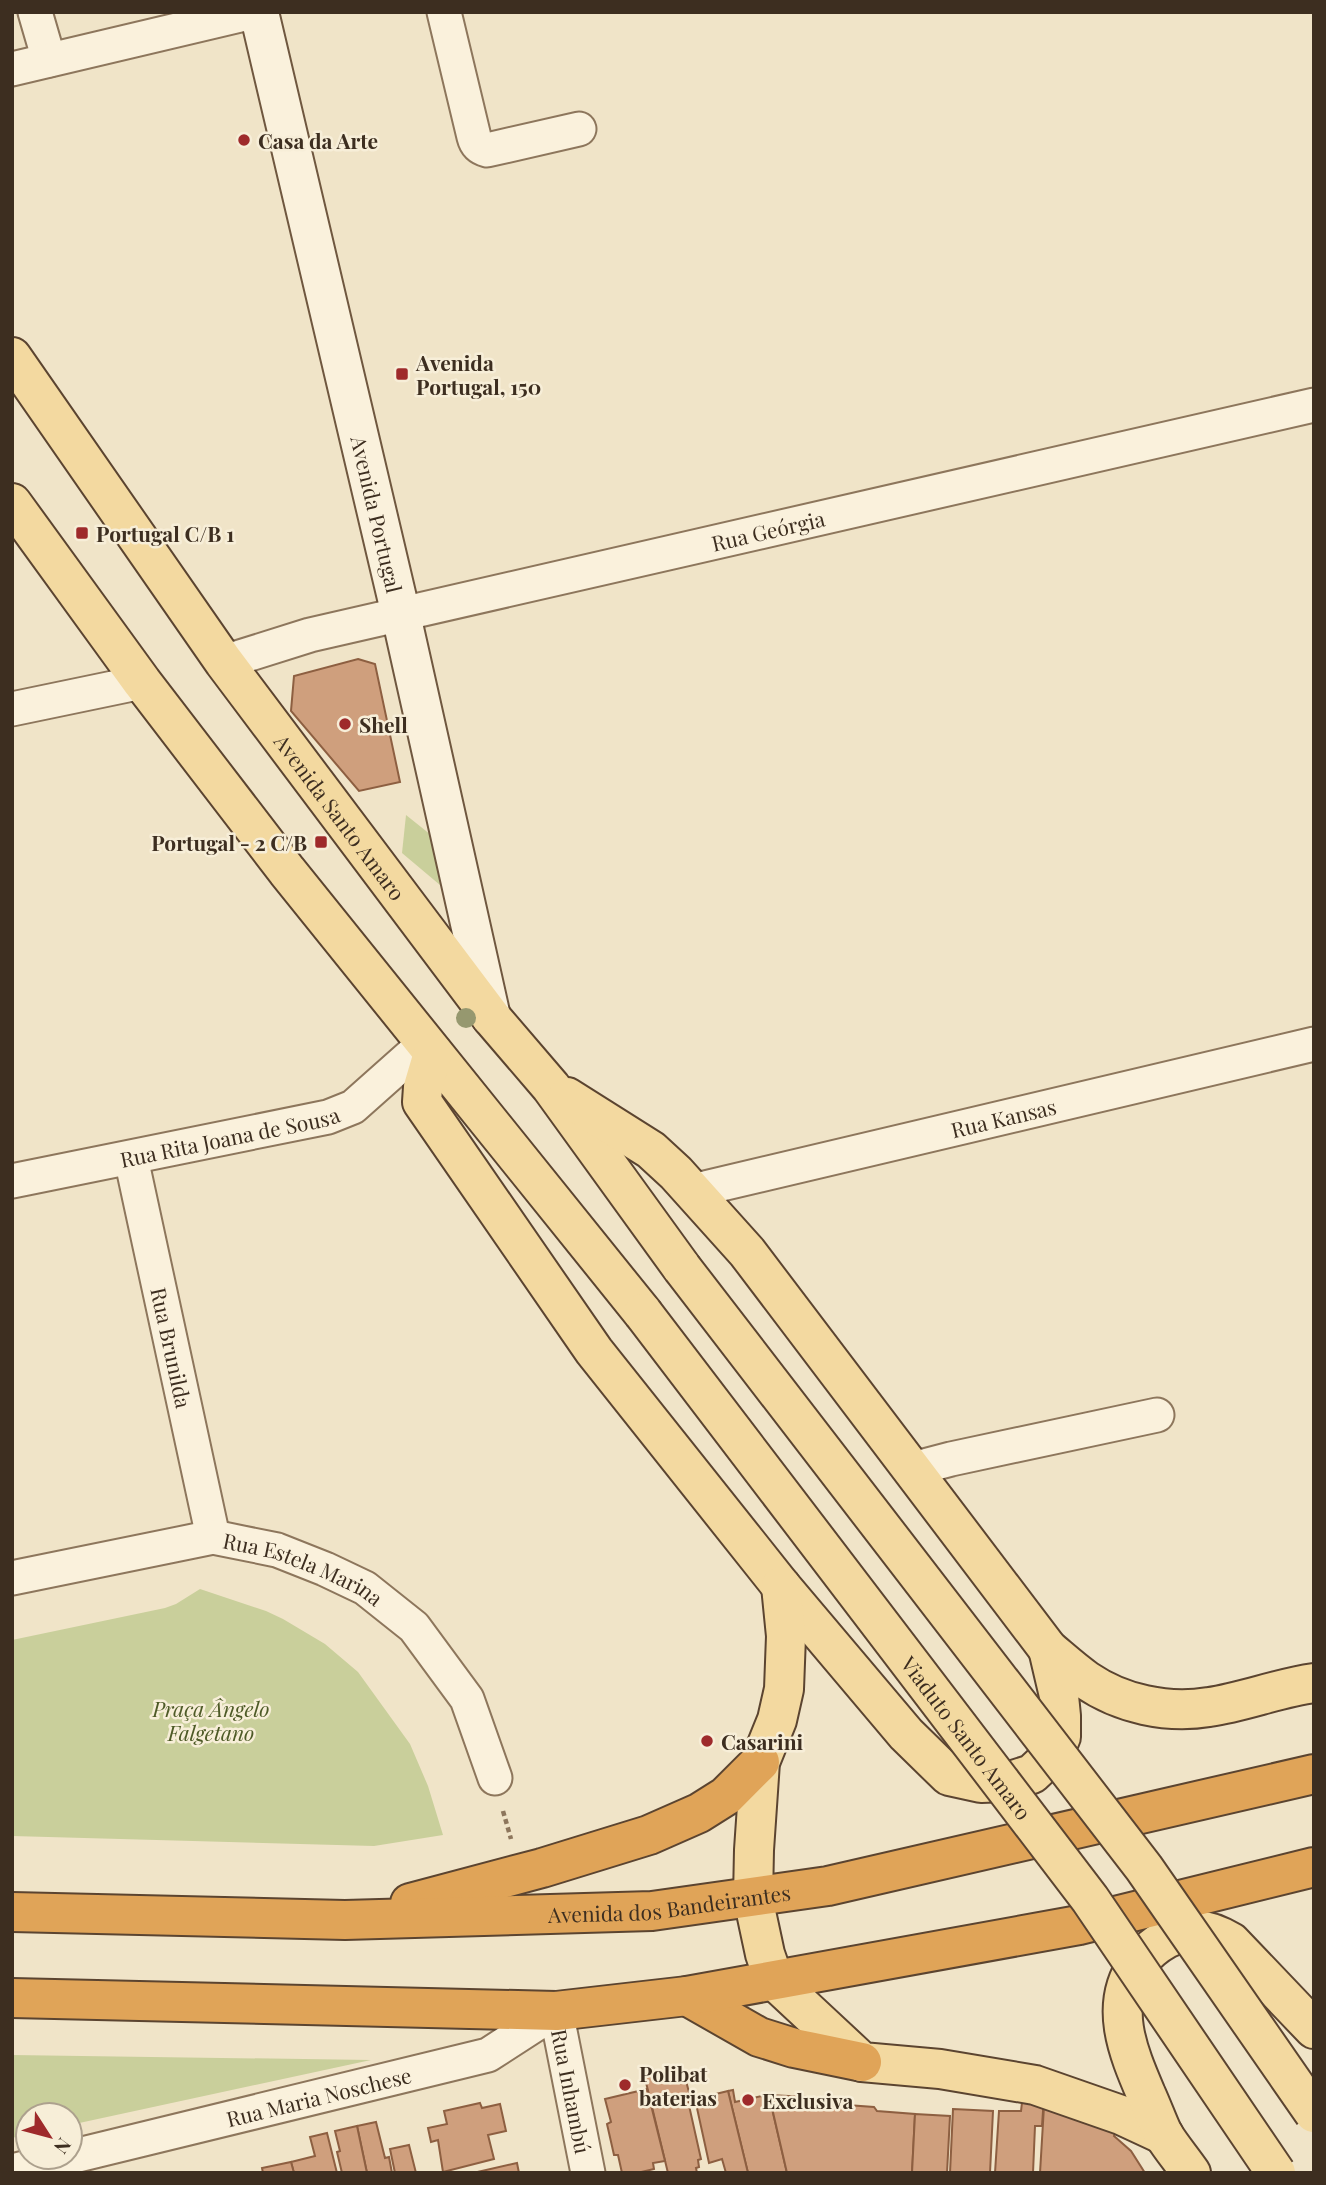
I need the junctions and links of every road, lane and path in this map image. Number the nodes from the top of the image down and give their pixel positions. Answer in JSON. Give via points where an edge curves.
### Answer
{"nodes":[{"id":1,"x":35,"y":12,"type":"edge"},
{"id":2,"x":253,"y":12,"type":"edge"},
{"id":3,"x":259,"y":12,"type":"edge"},
{"id":4,"x":443,"y":12,"type":"edge"},
{"id":5,"x":49,"y":60,"type":"junction"},
{"id":6,"x":12,"y":69,"type":"edge"},
{"id":7,"x":579,"y":129,"type":"dead end"},
{"id":8,"x":12,"y":357,"type":"edge"},
{"id":9,"x":1314,"y":405,"type":"edge"},
{"id":10,"x":12,"y":503,"type":"edge"},
{"id":11,"x":401,"y":615,"type":"junction"},
{"id":12,"x":223,"y":662,"type":"junction"},
{"id":13,"x":142,"y":682,"type":"junction"},
{"id":14,"x":12,"y":709,"type":"edge"},
{"id":15,"x":491,"y":1017,"type":"junction"},
{"id":16,"x":1314,"y":1044,"type":"edge"},
{"id":17,"x":429,"y":1048,"type":"junction"},
{"id":18,"x":551,"y":1087,"type":"junction"},
{"id":19,"x":131,"y":1158,"type":"junction"},
{"id":20,"x":12,"y":1181,"type":"edge"},
{"id":21,"x":692,"y":1191,"type":"junction"},
{"id":22,"x":1157,"y":1415,"type":"dead end"},
{"id":23,"x":913,"y":1469,"type":"junction"},
{"id":24,"x":213,"y":1537,"type":"junction"},
{"id":25,"x":12,"y":1578,"type":"edge"},
{"id":26,"x":781,"y":1586,"type":"junction"},
{"id":27,"x":1048,"y":1649,"type":"junction"},
{"id":28,"x":1314,"y":1683,"type":"edge"},
{"id":29,"x":760,"y":1762,"type":"junction"},
{"id":30,"x":1314,"y":1774,"type":"edge"},
{"id":31,"x":495,"y":1778,"type":"joint"},
{"id":32,"x":1314,"y":1867,"type":"edge"},
{"id":33,"x":520,"y":1874,"type":"junction"},
{"id":34,"x":753,"y":1898,"type":"junction"},
{"id":35,"x":12,"y":1912,"type":"edge"},
{"id":36,"x":345,"y":1920,"type":"junction"},
{"id":37,"x":774,"y":1980,"type":"junction"},
{"id":38,"x":687,"y":1996,"type":"junction"},
{"id":39,"x":12,"y":1998,"type":"edge"},
{"id":40,"x":556,"y":2011,"type":"junction"},
{"id":41,"x":1314,"y":2029,"type":"edge"},
{"id":42,"x":862,"y":2062,"type":"junction"},
{"id":43,"x":1314,"y":2113,"type":"edge"},
{"id":44,"x":1164,"y":2136,"type":"junction"},
{"id":45,"x":84,"y":2154,"type":"edge"},
{"id":46,"x":587,"y":2173,"type":"edge"},
{"id":47,"x":1191,"y":2173,"type":"edge"},
{"id":48,"x":1276,"y":2173,"type":"edge"}],
"edges":[{"from":1,"to":5,"type":"street"},
{"from":2,"to":5,"type":"street"},
{"from":3,"to":11,"type":"street","name":"Avenida Portugal"},
{"from":4,"to":7,"type":"street","via":[[476,144],[487,150]]},
{"from":5,"to":6,"type":"street"},
{"from":8,"to":12,"type":"main road","name":"Avenida Santo Amaro"},
{"from":9,"to":11,"type":"street","name":"Rua Geórgia"},
{"from":10,"to":13,"type":"main road"},
{"from":11,"to":12,"type":"street","name":"Rua Geórgia","via":[[310,635]]},
{"from":11,"to":15,"type":"street","name":"Avenida Portugal"},
{"from":12,"to":15,"type":"main road","name":"Avenida Santo Amaro"},
{"from":13,"to":14,"type":"street"},
{"from":13,"to":17,"type":"main road"},
{"from":15,"to":18,"type":"main road","name":"Avenida Santo Amaro"},
{"from":16,"to":21,"type":"street","name":"Rua Kansas"},
{"from":17,"to":19,"type":"street","name":"Rua Rita Joana de Sousa","via":[[353,1107],[328,1117]]},
{"from":17,"to":26,"type":"main road","via":[[422,1096],[425,1107],[594,1351]]},
{"from":17,"to":48,"type":"main road","name":"Viaduto Santo Amaro","bridge":true,"via":[[643,1313],[1090,1899]]},
{"from":18,"to":21,"type":"main road","via":[[651,1150]]},
{"from":18,"to":43,"type":"main road","name":"Avenida Santo Amaro","bridge":true,"via":[[682,1268],[1144,1868]]},
{"from":19,"to":20,"type":"street","name":"Rua Rita Joana de Sousa"},
{"from":19,"to":24,"type":"street","name":"Rua Brunilda"},
{"from":21,"to":23,"type":"main road","via":[[747,1252]]},
{"from":22,"to":23,"type":"street"},
{"from":23,"to":27,"type":"main road"},
{"from":24,"to":25,"type":"street","name":"Rua Estela Marina"},
{"from":24,"to":31,"type":"street","name":"Rua Estela Marina","via":[[276,1550],[325,1569],[365,1588],[414,1627],[467,1699]]},
{"from":26,"to":27,"type":"main road","via":[[906,1734],[949,1776],[981,1783],[1007,1782],[1032,1774],[1049,1758],[1060,1737],[1061,1716]]},
{"from":26,"to":29,"type":"main road","via":[[786,1636],[784,1689]]},
{"from":27,"to":28,"type":"main road","via":[[1087,1681],[1129,1702],[1167,1710],[1208,1707]]},
{"from":29,"to":33,"type":"highway","via":[[726,1796],[699,1813],[649,1835]]},
{"from":29,"to":34,"type":"main road"},
{"from":30,"to":34,"type":"highway","name":"Avenida dos Bandeirantes","via":[[828,1886]]},
{"from":31,"to":33,"type":"path"},
{"from":32,"to":37,"type":"highway","via":[[1079,1925]]},
{"from":33,"to":36,"type":"highway"},
{"from":34,"to":36,"type":"highway","name":"Avenida dos Bandeirantes","via":[[652,1911]]},
{"from":34,"to":37,"type":"main road"},
{"from":35,"to":36,"type":"highway","name":"Avenida dos Bandeirantes"},
{"from":37,"to":38,"type":"highway"},
{"from":37,"to":42,"type":"main road"},
{"from":38,"to":40,"type":"highway"},
{"from":38,"to":42,"type":"highway","via":[[759,2037]]},
{"from":39,"to":40,"type":"highway"},
{"from":40,"to":45,"type":"street","name":"Rua Maria Noschese","via":[[488,2055]]},
{"from":40,"to":46,"type":"street","name":"Rua Inhambú"},
{"from":41,"to":44,"type":"main road","via":[[1231,1942],[1217,1934],[1184,1931],[1160,1942],[1129,1975],[1122,1997],[1123,2028],[1134,2066]]},
{"from":42,"to":44,"type":"main road","via":[[1035,2085],[1121,2115]]},
{"from":44,"to":47,"type":"main road"}]}
